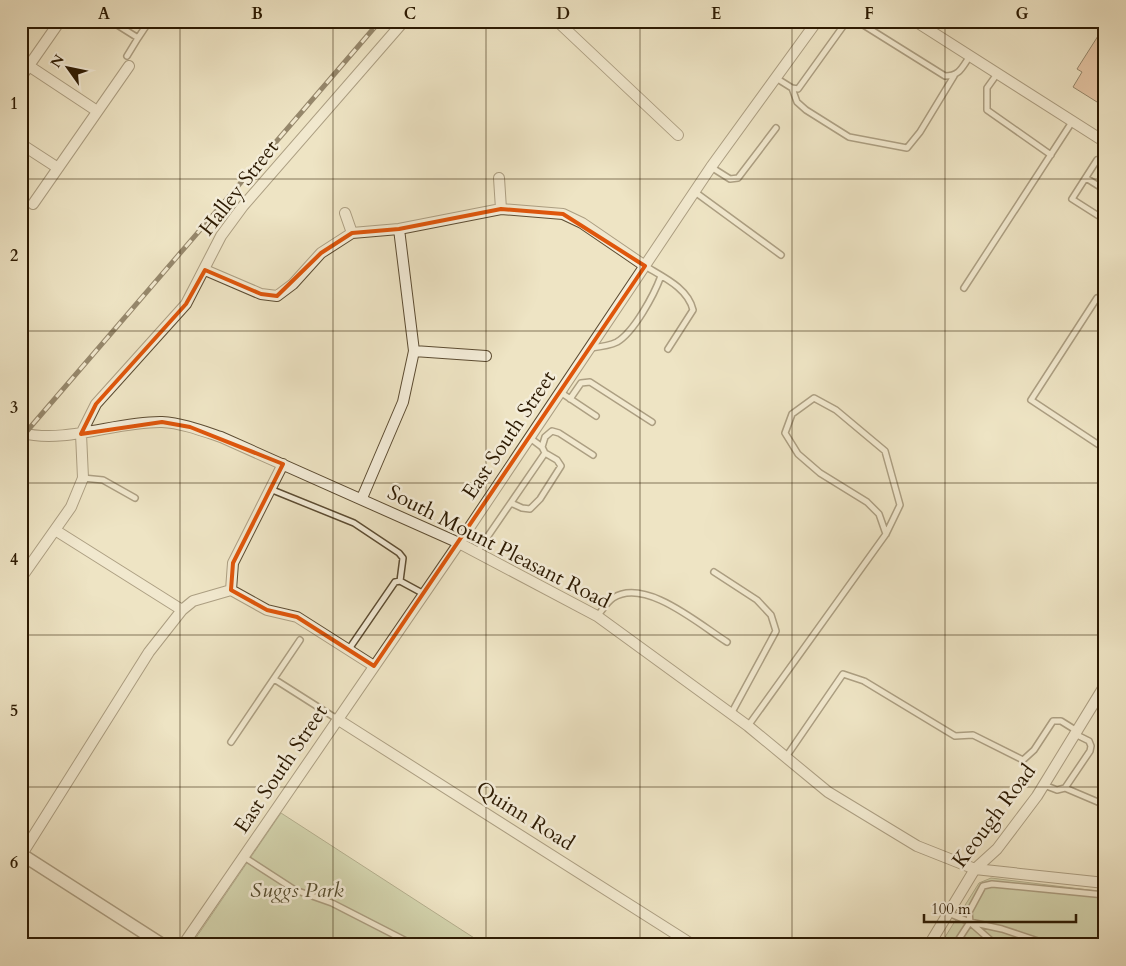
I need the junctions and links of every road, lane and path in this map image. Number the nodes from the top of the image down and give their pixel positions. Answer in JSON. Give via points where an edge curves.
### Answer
{"nodes":[{"id":1,"x":60,"y":21,"type":"edge"},
{"id":2,"x":111,"y":21,"type":"edge"},
{"id":3,"x":404,"y":21,"type":"edge"},
{"id":4,"x":557,"y":21,"type":"edge"},
{"id":5,"x":817,"y":21,"type":"edge"},
{"id":6,"x":851,"y":21,"type":"edge"},
{"id":7,"x":857,"y":21,"type":"edge"},
{"id":8,"x":915,"y":21,"type":"edge"},
{"id":9,"x":148,"y":23,"type":"dead end"},
{"id":10,"x":138,"y":38,"type":"junction"},
{"id":11,"x":970,"y":56,"type":"junction"},
{"id":12,"x":128,"y":61,"type":"joint"},
{"id":13,"x":29,"y":66,"type":"junction"},
{"id":14,"x":997,"y":73,"type":"junction"},
{"id":15,"x":954,"y":76,"type":"junction"},
{"id":16,"x":21,"y":77,"type":"edge"},
{"id":17,"x":776,"y":78,"type":"junction"},
{"id":18,"x":792,"y":88,"type":"junction"},
{"id":19,"x":97,"y":111,"type":"junction"},
{"id":20,"x":1072,"y":121,"type":"junction"},
{"id":21,"x":776,"y":128,"type":"dead end"},
{"id":22,"x":678,"y":135,"type":"dead end"},
{"id":23,"x":1105,"y":142,"type":"edge"},
{"id":24,"x":21,"y":144,"type":"edge"},
{"id":25,"x":1051,"y":154,"type":"junction"},
{"id":26,"x":1097,"y":160,"type":"dead end"},
{"id":27,"x":711,"y":167,"type":"junction"},
{"id":28,"x":58,"y":168,"type":"junction"},
{"id":29,"x":499,"y":178,"type":"dead end"},
{"id":30,"x":1086,"y":178,"type":"junction"},
{"id":31,"x":1105,"y":190,"type":"edge"},
{"id":32,"x":695,"y":192,"type":"junction"},
{"id":33,"x":33,"y":204,"type":"dead end"},
{"id":34,"x":501,"y":209,"type":"junction"},
{"id":35,"x":345,"y":213,"type":"dead end"},
{"id":36,"x":1105,"y":220,"type":"edge"},
{"id":37,"x":399,"y":229,"type":"junction"},
{"id":38,"x":352,"y":233,"type":"junction"},
{"id":39,"x":781,"y":255,"type":"dead end"},
{"id":40,"x":645,"y":266,"type":"junction"},
{"id":41,"x":205,"y":270,"type":"junction"},
{"id":42,"x":661,"y":276,"type":"junction"},
{"id":43,"x":964,"y":288,"type":"dead end"},
{"id":44,"x":1105,"y":303,"type":"edge"},
{"id":45,"x":589,"y":348,"type":"junction"},
{"id":46,"x":668,"y":349,"type":"dead end"},
{"id":47,"x":414,"y":351,"type":"junction"},
{"id":48,"x":486,"y":356,"type":"dead end"},
{"id":49,"x":560,"y":392,"type":"junction"},
{"id":50,"x":570,"y":399,"type":"junction"},
{"id":51,"x":596,"y":416,"type":"dead end"},
{"id":52,"x":652,"y":422,"type":"dead end"},
{"id":53,"x":23,"y":433,"type":"edge"},
{"id":54,"x":80,"y":434,"type":"junction"},
{"id":55,"x":530,"y":438,"type":"junction"},
{"id":56,"x":1105,"y":443,"type":"edge"},
{"id":57,"x":543,"y":450,"type":"junction"},
{"id":58,"x":593,"y":455,"type":"dead end"},
{"id":59,"x":283,"y":464,"type":"junction"},
{"id":60,"x":83,"y":478,"type":"junction"},
{"id":61,"x":270,"y":489,"type":"junction"},
{"id":62,"x":135,"y":498,"type":"dead end"},
{"id":63,"x":362,"y":498,"type":"junction"},
{"id":64,"x":511,"y":503,"type":"junction"},
{"id":65,"x":55,"y":530,"type":"junction"},
{"id":66,"x":886,"y":534,"type":"junction"},
{"id":67,"x":459,"y":543,"type":"junction"},
{"id":68,"x":477,"y":552,"type":"junction"},
{"id":69,"x":714,"y":572,"type":"dead end"},
{"id":70,"x":21,"y":578,"type":"edge"},
{"id":71,"x":400,"y":581,"type":"junction"},
{"id":72,"x":231,"y":590,"type":"junction"},
{"id":73,"x":424,"y":594,"type":"junction"},
{"id":74,"x":182,"y":610,"type":"junction"},
{"id":75,"x":597,"y":616,"type":"junction"},
{"id":76,"x":300,"y":640,"type":"dead end"},
{"id":77,"x":727,"y":642,"type":"dead end"},
{"id":78,"x":348,"y":649,"type":"junction"},
{"id":79,"x":374,"y":666,"type":"junction"},
{"id":80,"x":274,"y":679,"type":"junction"},
{"id":81,"x":1105,"y":685,"type":"edge"},
{"id":82,"x":731,"y":714,"type":"junction"},
{"id":83,"x":337,"y":720,"type":"junction"},
{"id":84,"x":748,"y":726,"type":"junction"},
{"id":85,"x":1076,"y":732,"type":"junction"},
{"id":86,"x":231,"y":742,"type":"dead end"},
{"id":87,"x":786,"y":757,"type":"junction"},
{"id":88,"x":1043,"y":785,"type":"junction"},
{"id":89,"x":1065,"y":788,"type":"junction"},
{"id":90,"x":1105,"y":805,"type":"edge"},
{"id":91,"x":22,"y":854,"type":"edge"},
{"id":92,"x":244,"y":857,"type":"junction"},
{"id":93,"x":975,"y":868,"type":"junction"},
{"id":94,"x":1105,"y":883,"type":"edge"},
{"id":95,"x":1105,"y":895,"type":"edge"},
{"id":96,"x":948,"y":913,"type":"junction"},
{"id":97,"x":970,"y":922,"type":"junction"},
{"id":98,"x":163,"y":945,"type":"edge"},
{"id":99,"x":183,"y":945,"type":"edge"},
{"id":100,"x":414,"y":945,"type":"edge"},
{"id":101,"x":693,"y":945,"type":"edge"},
{"id":102,"x":929,"y":945,"type":"edge"},
{"id":103,"x":955,"y":945,"type":"edge"},
{"id":104,"x":996,"y":945,"type":"edge"},
{"id":105,"x":1050,"y":945,"type":"edge"}],
"edges":[{"from":1,"to":13,"type":"street"},
{"from":2,"to":10,"type":"lane"},
{"from":3,"to":41,"type":"street","name":"Halley Street","via":[[244,206],[221,236]]},
{"from":4,"to":22,"type":"street"},
{"from":5,"to":17,"type":"street","name":"East South Street"},
{"from":6,"to":18,"type":"lane","via":[[844,25],[803,85],[798,89]]},
{"from":7,"to":15,"type":"lane","via":[[945,76]]},
{"from":8,"to":11,"type":"street"},
{"from":9,"to":10,"type":"lane"},
{"from":10,"to":12,"type":"lane"},
{"from":11,"to":14,"type":"street"},
{"from":11,"to":15,"type":"lane"},
{"from":12,"to":19,"type":"street"},
{"from":13,"to":16,"type":"street"},
{"from":13,"to":19,"type":"street"},
{"from":14,"to":20,"type":"street"},
{"from":14,"to":25,"type":"lane","via":[[987,88],[987,110]]},
{"from":15,"to":18,"type":"lane","via":[[907,148],[849,137],[806,110],[797,102]]},
{"from":17,"to":18,"type":"lane"},
{"from":17,"to":27,"type":"street","name":"East South Street"},
{"from":19,"to":28,"type":"street"},
{"from":20,"to":23,"type":"street"},
{"from":20,"to":25,"type":"lane"},
{"from":21,"to":27,"type":"lane","via":[[738,178],[730,179]]},
{"from":24,"to":28,"type":"street"},
{"from":25,"to":43,"type":"lane"},
{"from":26,"to":30,"type":"lane"},
{"from":27,"to":32,"type":"street","name":"East South Street"},
{"from":28,"to":33,"type":"street"},
{"from":29,"to":34,"type":"street"},
{"from":30,"to":31,"type":"lane"},
{"from":30,"to":36,"type":"lane","via":[[1072,199]]},
{"from":32,"to":39,"type":"lane"},
{"from":32,"to":40,"type":"street","name":"East South Street"},
{"from":34,"to":37,"type":"street"},
{"from":34,"to":40,"type":"street","via":[[563,214],[582,223]]},
{"from":35,"to":38,"type":"street"},
{"from":37,"to":38,"type":"street"},
{"from":37,"to":47,"type":"street"},
{"from":38,"to":41,"type":"street","via":[[321,253],[293,284],[277,296],[261,294]]},
{"from":40,"to":42,"type":"lane"},
{"from":40,"to":45,"type":"street","name":"East South Street"},
{"from":41,"to":54,"type":"street","name":"Halley Street","via":[[186,304],[96,404]]},
{"from":42,"to":45,"type":"lane","via":[[630,330],[616,342]]},
{"from":42,"to":46,"type":"lane","via":[[690,300],[693,310]]},
{"from":44,"to":56,"type":"lane","via":[[1097,298],[1031,400],[1102,448]]},
{"from":45,"to":49,"type":"street","name":"East South Street"},
{"from":47,"to":48,"type":"street"},
{"from":47,"to":63,"type":"street","via":[[403,402]]},
{"from":49,"to":50,"type":"lane"},
{"from":49,"to":55,"type":"street","name":"East South Street"},
{"from":50,"to":51,"type":"lane"},
{"from":50,"to":52,"type":"lane","via":[[581,383],[590,382]]},
{"from":53,"to":54,"type":"street","name":"South Mount Pleasant Road"},
{"from":54,"to":59,"type":"street","name":"South Mount Pleasant Road","via":[[162,422],[221,437]]},
{"from":54,"to":60,"type":"street"},
{"from":55,"to":57,"type":"lane"},
{"from":55,"to":67,"type":"street","name":"East South Street"},
{"from":57,"to":58,"type":"lane","via":[[545,438],[552,430]]},
{"from":57,"to":64,"type":"lane"},
{"from":57,"to":64,"type":"lane","via":[[561,466],[530,509]]},
{"from":59,"to":61,"type":"street"},
{"from":59,"to":63,"type":"street","name":"South Mount Pleasant Road"},
{"from":60,"to":62,"type":"lane","via":[[103,480]]},
{"from":60,"to":65,"type":"street","via":[[72,507]]},
{"from":61,"to":71,"type":"lane","via":[[354,523],[399,553],[403,558]]},
{"from":61,"to":72,"type":"street","via":[[233,563]]},
{"from":63,"to":67,"type":"street","name":"South Mount Pleasant Road"},
{"from":64,"to":68,"type":"lane"},
{"from":65,"to":70,"type":"street"},
{"from":65,"to":74,"type":"street"},
{"from":66,"to":66,"type":"lane","via":[[900,505],[885,451],[836,410],[814,398],[792,414],[785,434],[798,454],[820,473],[867,502],[879,514]]},
{"from":66,"to":84,"type":"lane"},
{"from":67,"to":68,"type":"street","name":"South Mount Pleasant Road"},
{"from":67,"to":73,"type":"street","name":"East South Street"},
{"from":68,"to":75,"type":"street","name":"South Mount Pleasant Road"},
{"from":69,"to":82,"type":"lane","via":[[757,600],[771,615],[776,631]]},
{"from":71,"to":73,"type":"lane"},
{"from":71,"to":78,"type":"lane","via":[[395,582]]},
{"from":72,"to":74,"type":"street","via":[[192,601]]},
{"from":72,"to":78,"type":"street","via":[[267,610],[297,617]]},
{"from":73,"to":79,"type":"street","name":"East South Street"},
{"from":74,"to":91,"type":"street","via":[[149,652]]},
{"from":75,"to":77,"type":"lane","via":[[613,598],[631,593],[648,594]]},
{"from":75,"to":82,"type":"street","name":"South Mount Pleasant Road"},
{"from":76,"to":80,"type":"lane"},
{"from":78,"to":79,"type":"street"},
{"from":79,"to":83,"type":"street","name":"East South Street"},
{"from":80,"to":83,"type":"lane"},
{"from":80,"to":86,"type":"lane"},
{"from":81,"to":85,"type":"street","name":"Keough Road"},
{"from":82,"to":84,"type":"street","name":"South Mount Pleasant Road"},
{"from":83,"to":92,"type":"street","name":"East South Street"},
{"from":83,"to":101,"type":"street","name":"Quinn Road"},
{"from":84,"to":87,"type":"street","name":"South Mount Pleasant Road"},
{"from":85,"to":87,"type":"lane","via":[[1061,721],[1053,721],[1034,750],[1023,760],[973,735],[955,736],[864,680],[843,674]]},
{"from":85,"to":88,"type":"street","name":"Keough Road"},
{"from":85,"to":89,"type":"lane","via":[[1092,746]]},
{"from":87,"to":93,"type":"street","name":"South Mount Pleasant Road","via":[[828,792],[917,846]]},
{"from":88,"to":89,"type":"lane","via":[[1060,790]]},
{"from":88,"to":93,"type":"street","name":"Keough Road","via":[[997,849]]},
{"from":89,"to":90,"type":"lane"},
{"from":91,"to":98,"type":"street"},
{"from":92,"to":99,"type":"street","name":"East South Street"},
{"from":92,"to":100,"type":"lane","via":[[296,890],[332,903]]},
{"from":93,"to":94,"type":"street","name":"South Mount Pleasant Road"},
{"from":93,"to":96,"type":"street","name":"Keough Road"},
{"from":95,"to":97,"type":"lane","via":[[992,884],[983,886],[975,898],[969,912]]},
{"from":96,"to":97,"type":"lane"},
{"from":96,"to":102,"type":"street","name":"Keough Road"},
{"from":97,"to":103,"type":"lane"},
{"from":97,"to":104,"type":"lane"},
{"from":97,"to":105,"type":"lane"}]}
